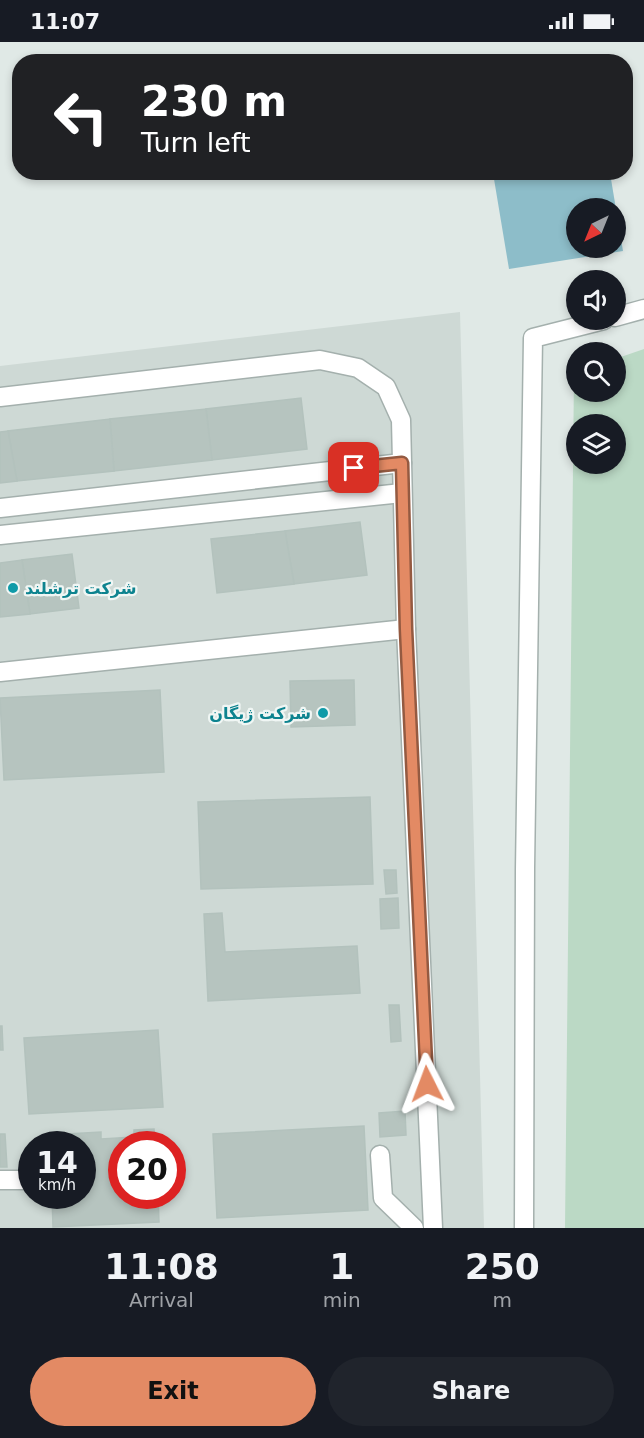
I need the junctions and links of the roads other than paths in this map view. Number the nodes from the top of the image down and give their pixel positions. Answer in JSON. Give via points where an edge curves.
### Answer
{"nodes":[{"id":1,"x":644,"y":309,"type":"edge"},
{"id":2,"x":626,"y":314,"type":"edge"},
{"id":3,"x":566,"y":330,"type":"edge"},
{"id":4,"x":0,"y":397,"type":"edge"},
{"id":5,"x":402,"y":463,"type":"junction"},
{"id":6,"x":402,"y":493,"type":"junction"},
{"id":7,"x":0,"y":508,"type":"edge"},
{"id":8,"x":0,"y":535,"type":"edge"},
{"id":9,"x":406,"y":629,"type":"junction"},
{"id":10,"x":0,"y":672,"type":"edge"},
{"id":11,"x":380,"y":1155,"type":"dead end"},
{"id":12,"x":0,"y":1180,"type":"edge"},
{"id":13,"x":18,"y":1180,"type":"edge"},
{"id":14,"x":414,"y":1228,"type":"edge"},
{"id":15,"x":433,"y":1228,"type":"edge"},
{"id":16,"x":524,"y":1228,"type":"edge"}],
"edges":[{"from":1,"to":2,"type":"street"},
{"from":3,"to":16,"type":"street","via":[[533,338]]},
{"from":4,"to":5,"type":"street","via":[[320,360],[358,368],[386,387],[400,420]]},
{"from":5,"to":6,"type":"street"},
{"from":5,"to":7,"type":"street"},
{"from":6,"to":8,"type":"street"},
{"from":6,"to":9,"type":"street"},
{"from":9,"to":10,"type":"street"},
{"from":9,"to":15,"type":"street"},
{"from":11,"to":14,"type":"street","via":[[382,1198]]},
{"from":12,"to":13,"type":"street"}]}
